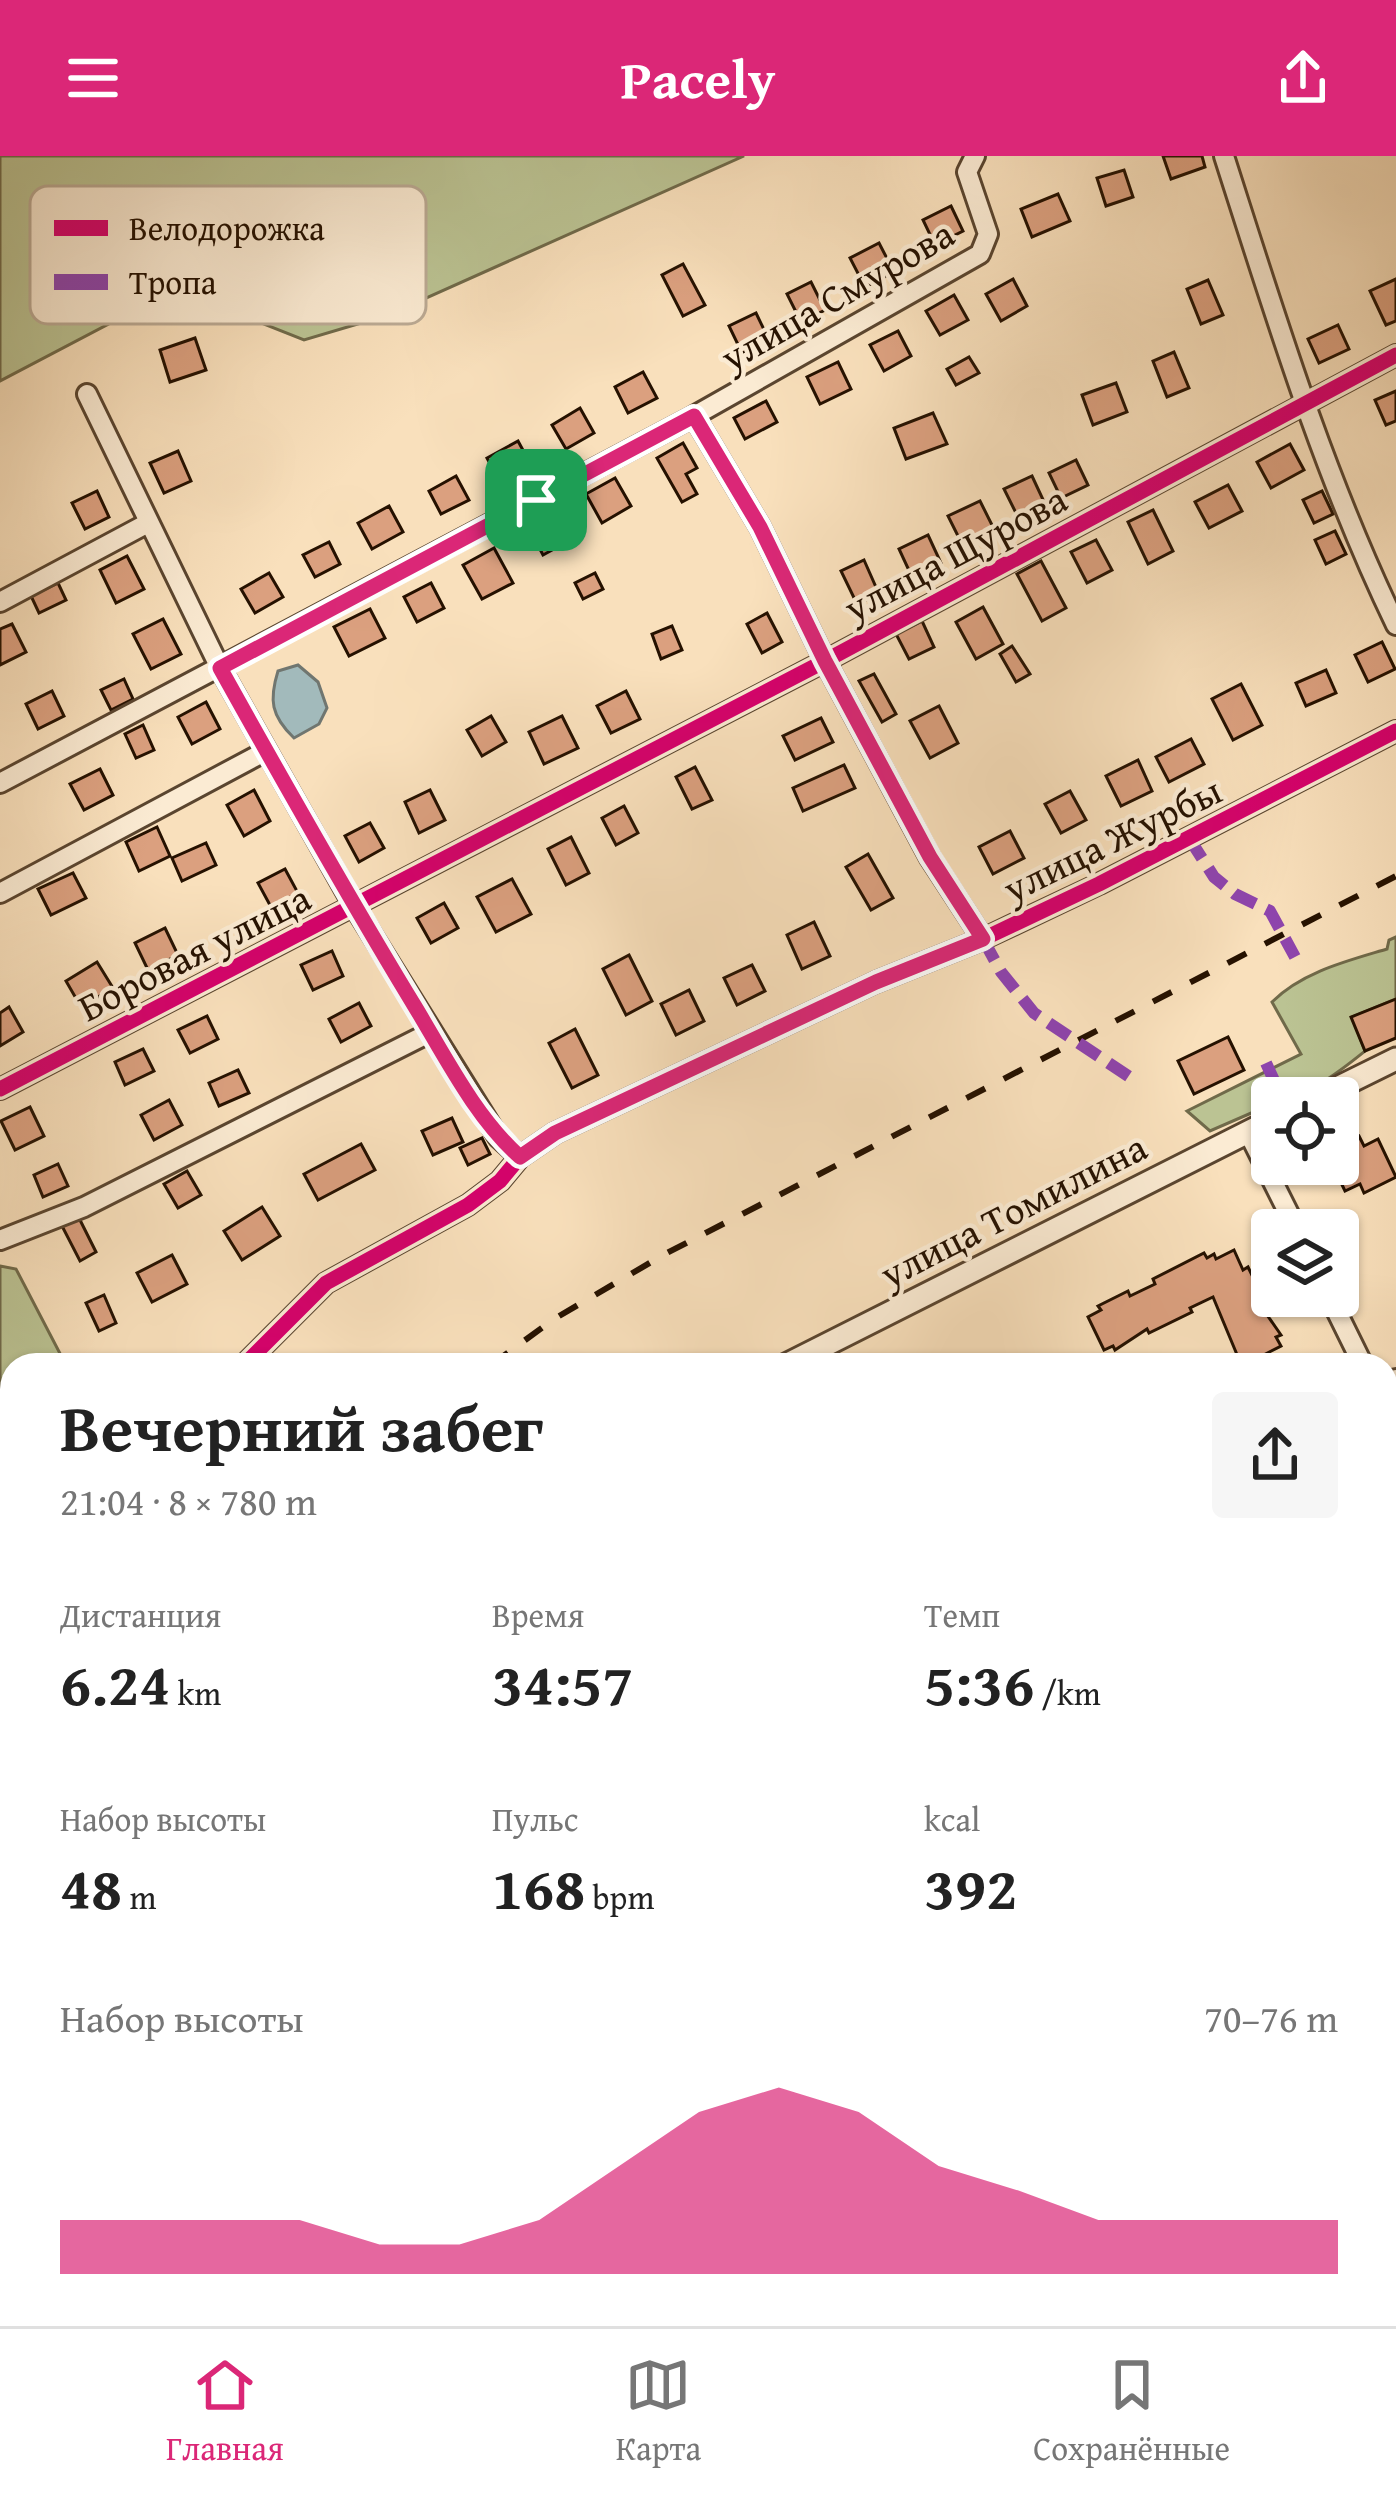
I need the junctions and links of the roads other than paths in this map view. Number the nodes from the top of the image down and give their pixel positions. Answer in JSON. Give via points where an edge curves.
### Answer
{"nodes":[{"id":1,"x":976,"y":156,"type":"edge"},
{"id":2,"x":1224,"y":156,"type":"edge"},
{"id":3,"x":1396,"y":355,"type":"edge"},
{"id":4,"x":87,"y":394,"type":"dead end"},
{"id":5,"x":1303,"y":403,"type":"junction"},
{"id":6,"x":694,"y":416,"type":"junction"},
{"id":7,"x":148,"y":524,"type":"junction"},
{"id":8,"x":0,"y":602,"type":"edge"},
{"id":9,"x":1396,"y":625,"type":"edge"},
{"id":10,"x":825,"y":661,"type":"junction"},
{"id":11,"x":220,"y":668,"type":"junction"},
{"id":12,"x":1396,"y":731,"type":"edge"},
{"id":13,"x":266,"y":751,"type":"junction"},
{"id":14,"x":0,"y":783,"type":"edge"},
{"id":15,"x":0,"y":893,"type":"edge"},
{"id":16,"x":354,"y":906,"type":"junction"},
{"id":17,"x":983,"y":939,"type":"junction"},
{"id":18,"x":430,"y":1032,"type":"junction"},
{"id":19,"x":1396,"y":1059,"type":"edge"},
{"id":20,"x":1359,"y":1077,"type":"edge"},
{"id":21,"x":0,"y":1089,"type":"edge"},
{"id":22,"x":1251,"y":1130,"type":"edge"},
{"id":23,"x":1248,"y":1132,"type":"junction"},
{"id":24,"x":520,"y":1157,"type":"junction"},
{"id":25,"x":1286,"y":1209,"type":"edge"},
{"id":26,"x":0,"y":1240,"type":"edge"},
{"id":27,"x":1339,"y":1317,"type":"edge"},
{"id":28,"x":256,"y":1353,"type":"edge"},
{"id":29,"x":810,"y":1353,"type":"edge"},
{"id":30,"x":1357,"y":1353,"type":"edge"}],
"edges":[{"from":1,"to":6,"type":"street","name":"улица Смурова","via":[[967,172],[988,234],[980,254]]},
{"from":2,"to":5,"type":"street"},
{"from":3,"to":5,"type":"street","name":"улица Щурова"},
{"from":4,"to":7,"type":"street"},
{"from":5,"to":9,"type":"street"},
{"from":5,"to":10,"type":"street","name":"улица Щурова"},
{"from":6,"to":10,"type":"street"},
{"from":6,"to":11,"type":"street","name":"улица Смурова"},
{"from":7,"to":8,"type":"street"},
{"from":7,"to":11,"type":"street"},
{"from":10,"to":16,"type":"street","name":"улица Щурова"},
{"from":10,"to":17,"type":"street"},
{"from":11,"to":13,"type":"street"},
{"from":11,"to":14,"type":"street","name":"улица Смурова"},
{"from":12,"to":17,"type":"street","name":"улица Журбы"},
{"from":13,"to":15,"type":"street"},
{"from":13,"to":16,"type":"street"},
{"from":16,"to":18,"type":"street"},
{"from":16,"to":21,"type":"street","name":"Боровая улица"},
{"from":17,"to":24,"type":"street","name":"улица Журбы","via":[[854,992],[555,1133]]},
{"from":18,"to":24,"type":"street","via":[[498,1137]]},
{"from":18,"to":26,"type":"street","via":[[84,1207]]},
{"from":19,"to":20,"type":"street"},
{"from":22,"to":23,"type":"street","name":"улица Томилина"},
{"from":23,"to":25,"type":"street"},
{"from":23,"to":29,"type":"street","name":"улица Томилина"},
{"from":24,"to":28,"type":"street","name":"улица Журбы","via":[[468,1204],[326,1283]]},
{"from":27,"to":30,"type":"street"}]}
